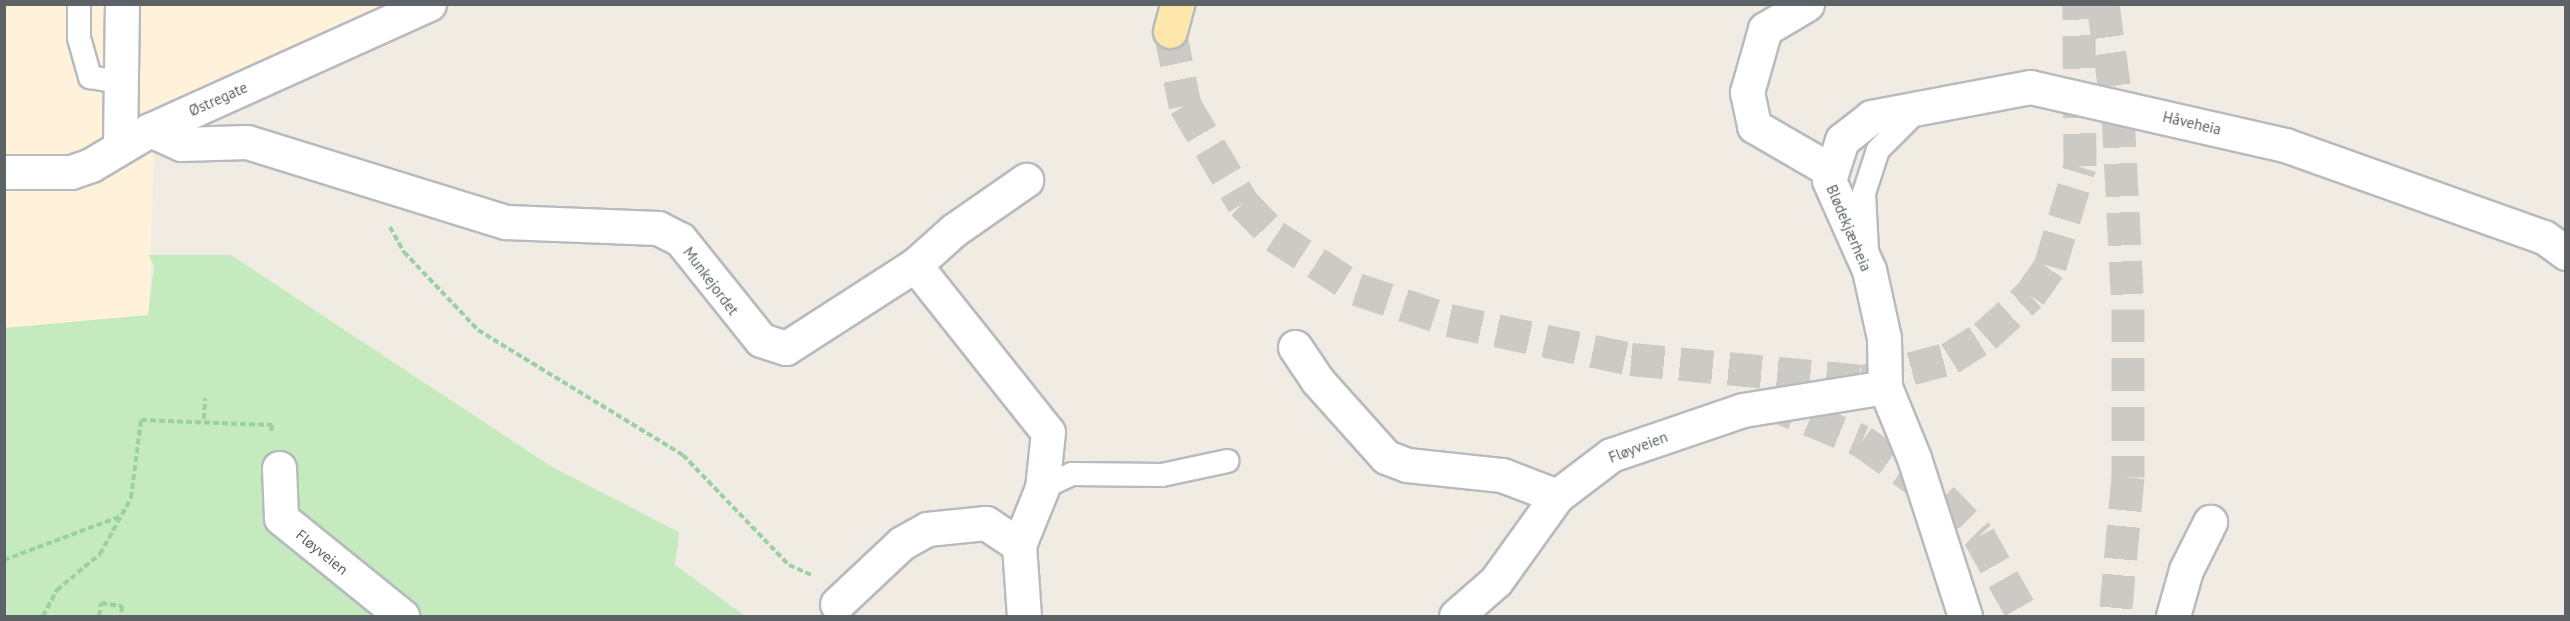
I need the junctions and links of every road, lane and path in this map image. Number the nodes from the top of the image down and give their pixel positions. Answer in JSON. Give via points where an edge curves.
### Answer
{"nodes":[{"id":1,"x":79,"y":4,"type":"edge"},
{"id":2,"x":122,"y":4,"type":"edge"},
{"id":3,"x":429,"y":4,"type":"edge"},
{"id":4,"x":1168,"y":4,"type":"edge"},
{"id":5,"x":1177,"y":4,"type":"edge"},
{"id":6,"x":1807,"y":4,"type":"edge"},
{"id":7,"x":119,"y":82,"type":"junction"},
{"id":8,"x":1920,"y":108,"type":"junction"},
{"id":9,"x":150,"y":130,"type":"junction"},
{"id":10,"x":120,"y":146,"type":"junction"},
{"id":11,"x":1830,"y":170,"type":"junction"},
{"id":12,"x":4,"y":172,"type":"edge"},
{"id":13,"x":1026,"y":180,"type":"dead end"},
{"id":14,"x":388,"y":225,"type":"dead end"},
{"id":15,"x":2558,"y":240,"type":"edge"},
{"id":16,"x":915,"y":265,"type":"junction"},
{"id":17,"x":1869,"y":270,"type":"junction"},
{"id":18,"x":1295,"y":347,"type":"dead end"},
{"id":19,"x":1885,"y":387,"type":"junction"},
{"id":20,"x":205,"y":398,"type":"dead end"},
{"id":21,"x":204,"y":419,"type":"junction"},
{"id":22,"x":272,"y":425,"type":"dead end"},
{"id":23,"x":1228,"y":461,"type":"dead end"},
{"id":24,"x":279,"y":468,"type":"dead end"},
{"id":25,"x":1042,"y":488,"type":"junction"},
{"id":26,"x":1557,"y":496,"type":"junction"},
{"id":27,"x":121,"y":516,"type":"junction"},
{"id":28,"x":2210,"y":522,"type":"dead end"},
{"id":29,"x":1019,"y":545,"type":"junction"},
{"id":30,"x":4,"y":560,"type":"edge"},
{"id":31,"x":844,"y":598,"type":"joint"},
{"id":32,"x":43,"y":616,"type":"edge"},
{"id":33,"x":99,"y":616,"type":"edge"},
{"id":34,"x":121,"y":616,"type":"edge"},
{"id":35,"x":402,"y":616,"type":"edge"},
{"id":36,"x":1024,"y":616,"type":"edge"},
{"id":37,"x":1456,"y":616,"type":"edge"},
{"id":38,"x":1965,"y":616,"type":"edge"},
{"id":39,"x":2173,"y":616,"type":"edge"}],
"edges":[{"from":1,"to":7,"type":"lane","via":[[79,38],[90,77]]},
{"from":2,"to":7,"type":"street"},
{"from":3,"to":9,"type":"street","name":"Østregate"},
{"from":4,"to":5,"type":"main road","via":[[1170,31]]},
{"from":6,"to":11,"type":"street","name":"Blødekjærheia","via":[[1765,29],[1747,92],[1754,126]]},
{"from":7,"to":10,"type":"street"},
{"from":8,"to":11,"type":"street","name":"Håveheia","via":[[1871,117],[1842,140]]},
{"from":8,"to":15,"type":"street","name":"Håveheia","via":[[2030,87],[2086,98],[2285,145]]},
{"from":8,"to":17,"type":"lane","via":[[1878,150],[1864,193]]},
{"from":9,"to":10,"type":"street","name":"Østregate"},
{"from":9,"to":16,"type":"street","name":"Munkejordet","via":[[181,144],[247,142],[506,222],[658,228],[680,239],[760,340],[786,348]]},
{"from":10,"to":12,"type":"street","name":"Østregate","via":[[71,172]]},
{"from":11,"to":17,"type":"street","name":"Blødekjærheia","via":[[1836,202]]},
{"from":13,"to":16,"type":"street","name":"Munkejordet","via":[[954,230]]},
{"from":14,"to":31,"type":"path","via":[[404,252],[478,330],[682,455],[789,565]]},
{"from":16,"to":25,"type":"street","via":[[1048,432]]},
{"from":17,"to":19,"type":"street","name":"Blødekjærheia","via":[[1884,338]]},
{"from":18,"to":26,"type":"street","via":[[1317,380],[1386,457],[1407,465],[1502,475]]},
{"from":19,"to":26,"type":"street","name":"Fløyveien","via":[[1743,410],[1611,455]]},
{"from":19,"to":38,"type":"street","name":"Blødekjærheia","via":[[1914,458]]},
{"from":20,"to":21,"type":"path"},
{"from":21,"to":22,"type":"path"},
{"from":21,"to":27,"type":"path","via":[[141,420],[131,498]]},
{"from":23,"to":25,"type":"lane","via":[[1162,476],[1072,474]]},
{"from":24,"to":35,"type":"street","name":"Fløyveien","via":[[281,518]]},
{"from":25,"to":29,"type":"street"},
{"from":26,"to":37,"type":"street","name":"Fløyveien","via":[[1496,581]]},
{"from":27,"to":30,"type":"path"},
{"from":27,"to":32,"type":"path","via":[[100,554],[57,590]]},
{"from":28,"to":39,"type":"street","via":[[2186,570]]},
{"from":29,"to":31,"type":"street","via":[[986,523],[927,529],[902,543]]},
{"from":29,"to":36,"type":"street"},
{"from":33,"to":34,"type":"path","via":[[101,603],[122,606]]}]}
